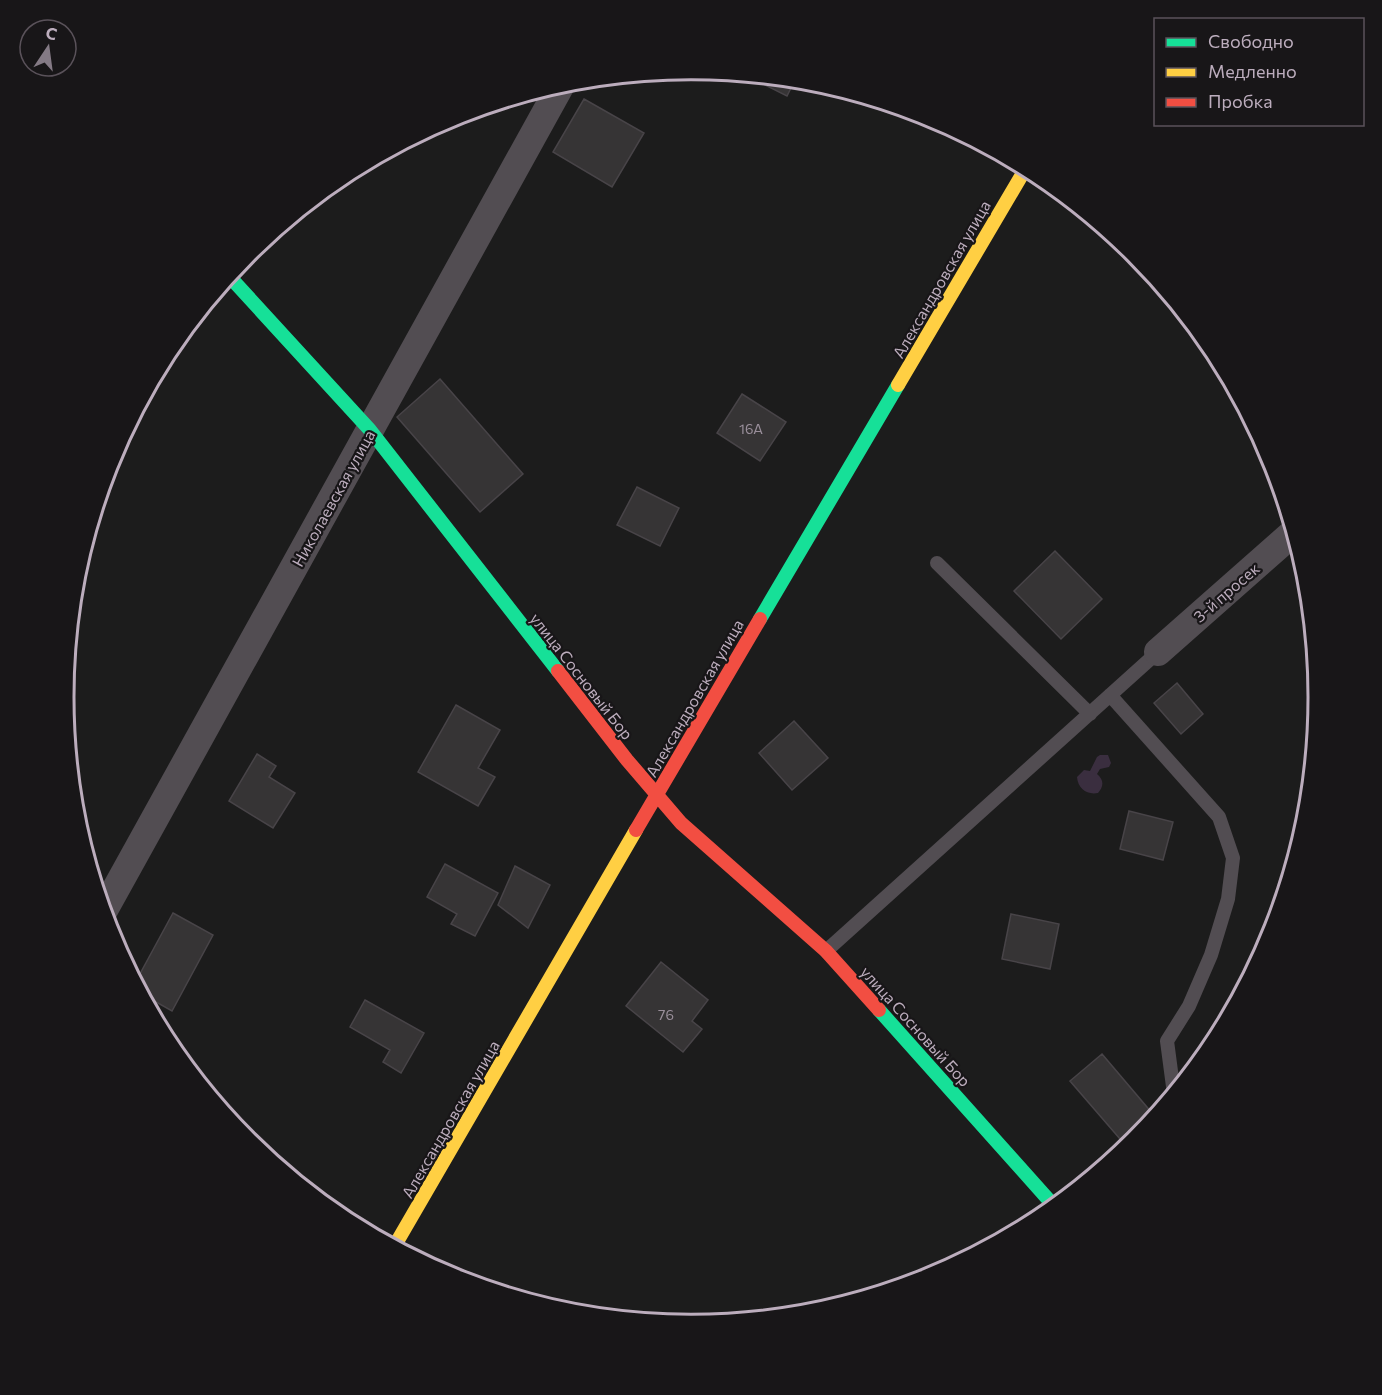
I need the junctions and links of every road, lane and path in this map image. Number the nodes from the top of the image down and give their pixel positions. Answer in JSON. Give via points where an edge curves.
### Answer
{"nodes":[{"id":1,"x":555,"y":96,"type":"edge"},
{"id":2,"x":1021,"y":176,"type":"edge"},
{"id":3,"x":234,"y":282,"type":"edge"},
{"id":4,"x":370,"y":430,"type":"junction"},
{"id":5,"x":1287,"y":538,"type":"edge"},
{"id":6,"x":938,"y":563,"type":"dead end"},
{"id":7,"x":1158,"y":652,"type":"joint"},
{"id":8,"x":1110,"y":695,"type":"junction"},
{"id":9,"x":1090,"y":714,"type":"junction"},
{"id":10,"x":656,"y":795,"type":"junction"},
{"id":11,"x":108,"y":902,"type":"edge"},
{"id":12,"x":826,"y":951,"type":"junction"},
{"id":13,"x":1173,"y":1083,"type":"edge"},
{"id":14,"x":1049,"y":1200,"type":"edge"},
{"id":15,"x":398,"y":1240,"type":"edge"}],
"edges":[{"from":1,"to":4,"type":"street","name":"Николаевская улица"},
{"from":2,"to":10,"type":"street","name":"Александровская улица"},
{"from":3,"to":4,"type":"street","name":"улица Сосновый Бор"},
{"from":4,"to":10,"type":"street","name":"улица Сосновый Бор"},
{"from":4,"to":11,"type":"street","name":"Николаевская улица"},
{"from":5,"to":7,"type":"street","name":"3-й просек"},
{"from":6,"to":9,"type":"lane"},
{"from":7,"to":8,"type":"lane"},
{"from":8,"to":9,"type":"lane"},
{"from":8,"to":13,"type":"lane","via":[[1219,817],[1233,858],[1228,899],[1211,955],[1189,1006],[1167,1041]]},
{"from":9,"to":12,"type":"lane"},
{"from":10,"to":12,"type":"street","name":"улица Сосновый Бор","via":[[681,823]]},
{"from":10,"to":15,"type":"street","name":"Александровская улица"},
{"from":12,"to":14,"type":"street","name":"улица Сосновый Бор"}]}
